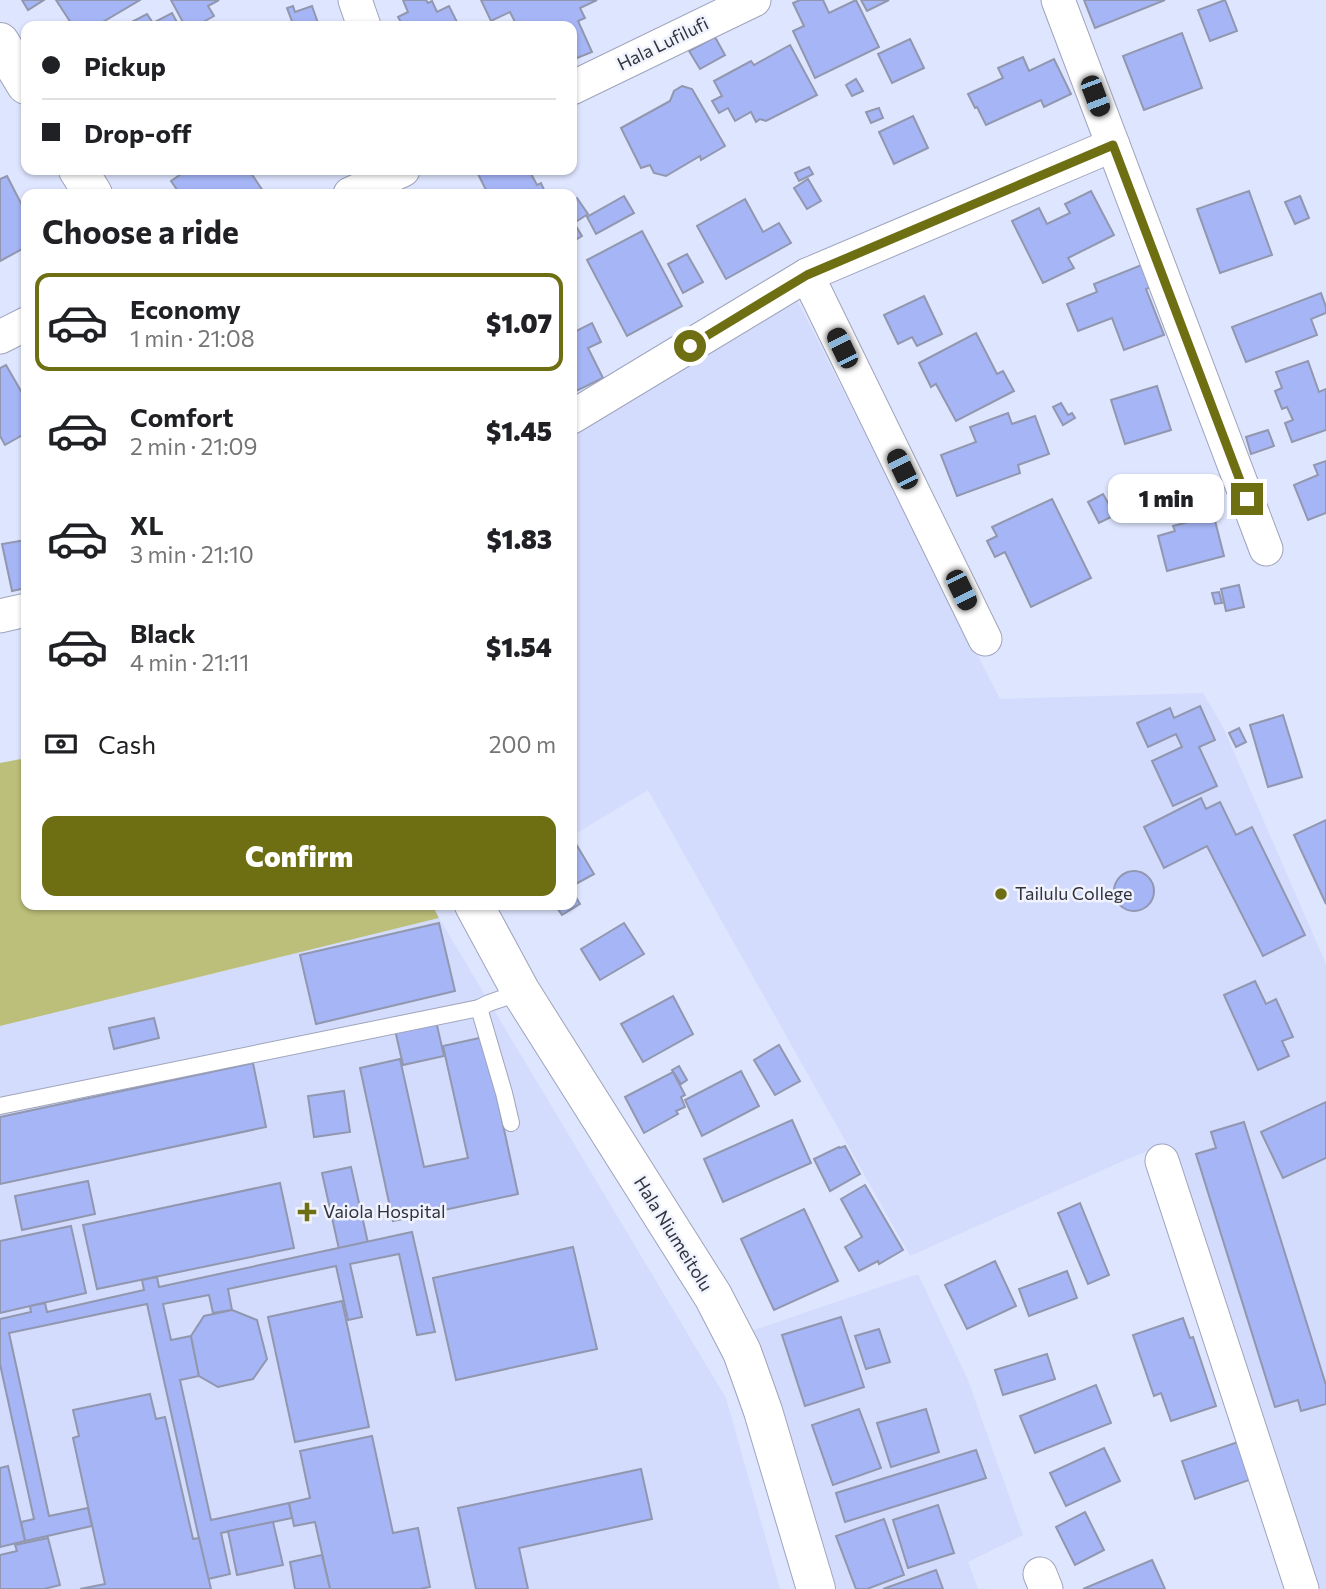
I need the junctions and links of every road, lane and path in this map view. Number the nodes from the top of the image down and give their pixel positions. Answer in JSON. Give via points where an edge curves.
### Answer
{"nodes":[{"id":1,"x":355,"y":0,"type":"edge"},
{"id":2,"x":754,"y":0,"type":"edge"},
{"id":3,"x":1058,"y":0,"type":"edge"},
{"id":4,"x":362,"y":21,"type":"edge"},
{"id":5,"x":0,"y":41,"type":"edge"},
{"id":6,"x":21,"y":77,"type":"edge"},
{"id":7,"x":577,"y":86,"type":"edge"},
{"id":8,"x":1113,"y":145,"type":"junction"},
{"id":9,"x":392,"y":175,"type":"edge"},
{"id":10,"x":361,"y":189,"type":"edge"},
{"id":11,"x":807,"y":275,"type":"junction"},
{"id":12,"x":21,"y":326,"type":"edge"},
{"id":13,"x":0,"y":337,"type":"edge"},
{"id":14,"x":577,"y":414,"type":"edge"},
{"id":15,"x":1266,"y":549,"type":"dead end"},
{"id":16,"x":21,"y":611,"type":"edge"},
{"id":17,"x":0,"y":616,"type":"edge"},
{"id":18,"x":985,"y":639,"type":"dead end"},
{"id":19,"x":477,"y":910,"type":"edge"},
{"id":20,"x":521,"y":992,"type":"junction"},
{"id":21,"x":479,"y":1008,"type":"junction"},
{"id":22,"x":0,"y":1106,"type":"edge"},
{"id":23,"x":510,"y":1123,"type":"dead end"},
{"id":24,"x":1162,"y":1161,"type":"dead end"},
{"id":25,"x":816,"y":1589,"type":"edge"},
{"id":26,"x":1302,"y":1589,"type":"edge"}],
"edges":[{"from":1,"to":4,"type":"street"},
{"from":2,"to":7,"type":"street","name":"Hala Lufilufi"},
{"from":3,"to":8,"type":"street"},
{"from":5,"to":6,"type":"street"},
{"from":8,"to":11,"type":"street"},
{"from":8,"to":15,"type":"street"},
{"from":9,"to":10,"type":"street"},
{"from":11,"to":14,"type":"street"},
{"from":11,"to":18,"type":"street"},
{"from":12,"to":13,"type":"street"},
{"from":16,"to":17,"type":"street"},
{"from":19,"to":20,"type":"street","name":"Hala Niumeitolu"},
{"from":20,"to":21,"type":"lane"},
{"from":20,"to":25,"type":"street","name":"Hala Niumeitolu","via":[[713,1296],[741,1352]]},
{"from":21,"to":22,"type":"lane"},
{"from":21,"to":23,"type":"lane"},
{"from":24,"to":26,"type":"street"}]}
